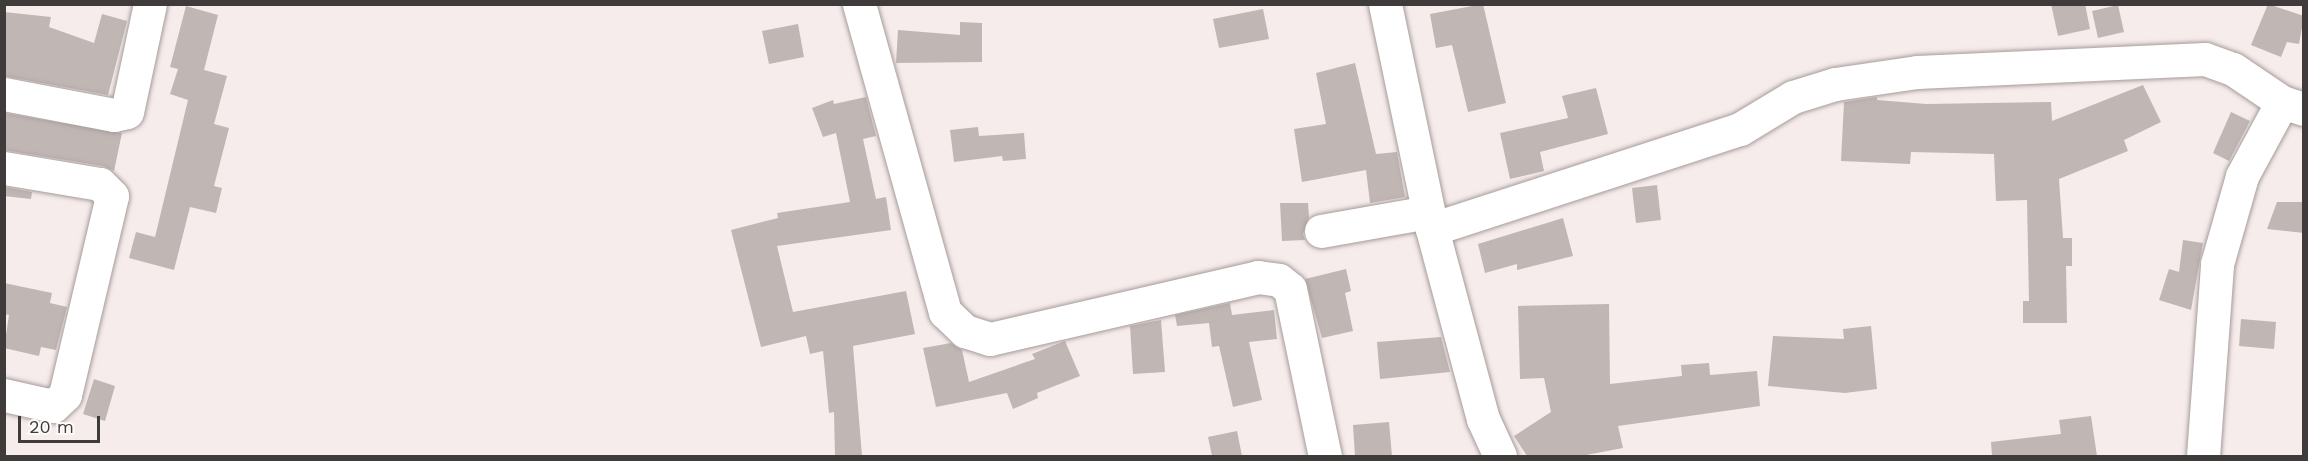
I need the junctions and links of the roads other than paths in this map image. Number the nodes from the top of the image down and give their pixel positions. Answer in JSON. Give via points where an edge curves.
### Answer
{"nodes":[{"id":1,"x":150,"y":4,"type":"edge"},
{"id":2,"x":859,"y":4,"type":"edge"},
{"id":3,"x":1385,"y":4,"type":"edge"},
{"id":4,"x":4,"y":94,"type":"edge"},
{"id":5,"x":2293,"y":106,"type":"edge"},
{"id":6,"x":4,"y":168,"type":"edge"},
{"id":7,"x":1430,"y":221,"type":"junction"},
{"id":8,"x":1321,"y":231,"type":"dead end"},
{"id":9,"x":4,"y":395,"type":"edge"},
{"id":10,"x":1325,"y":456,"type":"edge"},
{"id":11,"x":1500,"y":456,"type":"edge"},
{"id":12,"x":2203,"y":456,"type":"edge"}],
"edges":[{"from":1,"to":4,"type":"street","via":[[127,112],[114,115]]},
{"from":2,"to":10,"type":"street","via":[[945,312],[965,331],[990,339],[1258,277],[1279,280],[1290,289]]},
{"from":3,"to":7,"type":"street"},
{"from":5,"to":7,"type":"street","via":[[2233,69],[2205,59],[1917,72],[1847,82],[1793,98],[1740,129]]},
{"from":5,"to":12,"type":"street","via":[[2242,176],[2217,264]]},
{"from":6,"to":9,"type":"street","via":[[100,184],[112,196],[65,395],[52,406]]},
{"from":7,"to":8,"type":"street"},
{"from":7,"to":11,"type":"street","via":[[1483,419]]}]}
